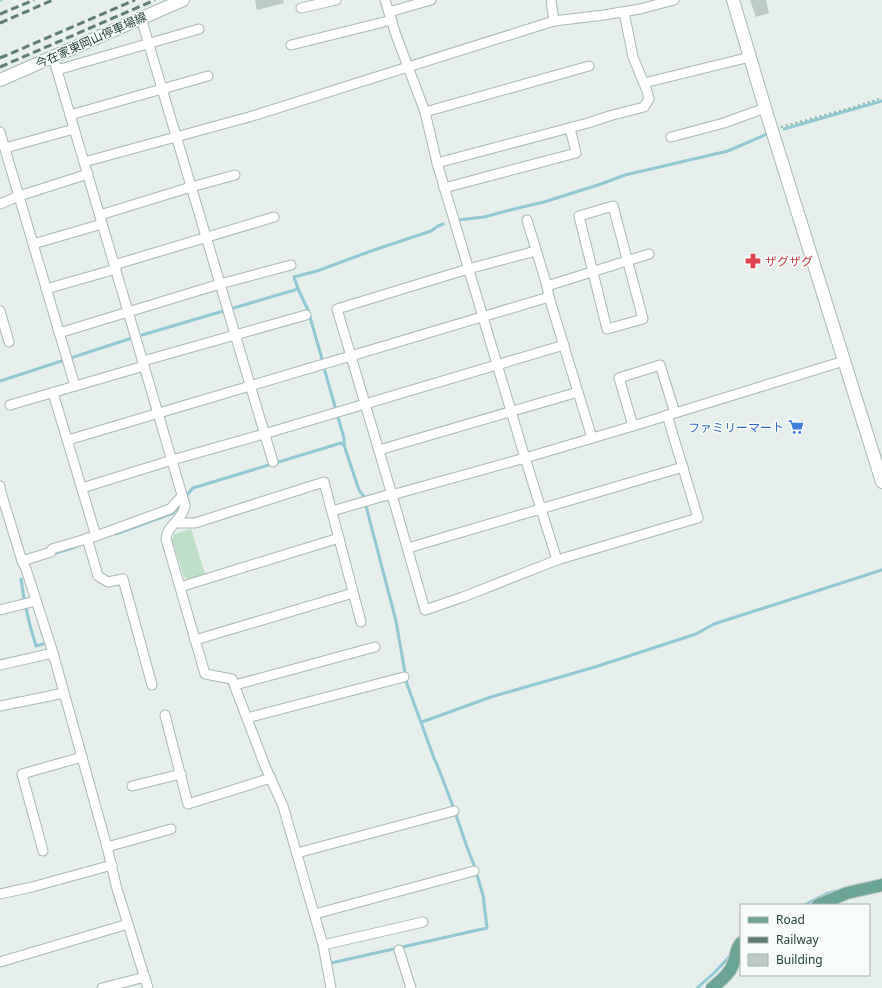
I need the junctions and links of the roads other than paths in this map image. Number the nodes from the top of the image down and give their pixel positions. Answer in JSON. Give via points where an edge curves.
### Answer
{"nodes":[{"id":1,"x":183,"y":0,"type":"edge"},
{"id":2,"x":336,"y":0,"type":"edge"},
{"id":3,"x":385,"y":0,"type":"edge"},
{"id":4,"x":431,"y":0,"type":"edge"},
{"id":5,"x":551,"y":0,"type":"edge"},
{"id":6,"x":674,"y":0,"type":"edge"},
{"id":7,"x":733,"y":0,"type":"edge"},
{"id":8,"x":301,"y":8,"type":"dead end"},
{"id":9,"x":624,"y":12,"type":"junction"},
{"id":10,"x":390,"y":16,"type":"junction"},
{"id":11,"x":141,"y":18,"type":"junction"},
{"id":12,"x":554,"y":21,"type":"junction"},
{"id":13,"x":199,"y":30,"type":"dead end"},
{"id":14,"x":148,"y":43,"type":"junction"},
{"id":15,"x":291,"y":45,"type":"dead end"},
{"id":16,"x":750,"y":56,"type":"junction"},
{"id":17,"x":53,"y":57,"type":"junction"},
{"id":18,"x":408,"y":66,"type":"junction"},
{"id":19,"x":589,"y":66,"type":"dead end"},
{"id":20,"x":57,"y":70,"type":"junction"},
{"id":21,"x":208,"y":76,"type":"dead end"},
{"id":22,"x":0,"y":80,"type":"edge"},
{"id":23,"x":644,"y":83,"type":"junction"},
{"id":24,"x":162,"y":89,"type":"junction"},
{"id":25,"x":765,"y":108,"type":"junction"},
{"id":26,"x":425,"y":112,"type":"junction"},
{"id":27,"x":70,"y":115,"type":"junction"},
{"id":28,"x":570,"y":128,"type":"junction"},
{"id":29,"x":74,"y":129,"type":"junction"},
{"id":30,"x":0,"y":132,"type":"edge"},
{"id":31,"x":177,"y":137,"type":"junction"},
{"id":32,"x":671,"y":137,"type":"dead end"},
{"id":33,"x":5,"y":148,"type":"junction"},
{"id":34,"x":84,"y":162,"type":"junction"},
{"id":35,"x":436,"y":163,"type":"junction"},
{"id":36,"x":88,"y":174,"type":"junction"},
{"id":37,"x":235,"y":175,"type":"dead end"},
{"id":38,"x":191,"y":187,"type":"junction"},
{"id":39,"x":444,"y":188,"type":"junction"},
{"id":40,"x":19,"y":196,"type":"junction"},
{"id":41,"x":0,"y":204,"type":"edge"},
{"id":42,"x":274,"y":217,"type":"dead end"},
{"id":43,"x":101,"y":219,"type":"junction"},
{"id":44,"x":527,"y":220,"type":"dead end"},
{"id":45,"x":206,"y":237,"type":"junction"},
{"id":46,"x":33,"y":244,"type":"junction"},
{"id":47,"x":536,"y":250,"type":"junction"},
{"id":48,"x":649,"y":254,"type":"dead end"},
{"id":49,"x":628,"y":261,"type":"junction"},
{"id":50,"x":291,"y":264,"type":"dead end"},
{"id":51,"x":115,"y":267,"type":"junction"},
{"id":52,"x":468,"y":270,"type":"junction"},
{"id":53,"x":592,"y":272,"type":"junction"},
{"id":54,"x":220,"y":284,"type":"junction"},
{"id":55,"x":547,"y":286,"type":"junction"},
{"id":56,"x":46,"y":289,"type":"junction"},
{"id":57,"x":549,"y":298,"type":"junction"},
{"id":58,"x":0,"y":310,"type":"edge"},
{"id":59,"x":128,"y":312,"type":"junction"},
{"id":60,"x":306,"y":315,"type":"dead end"},
{"id":61,"x":482,"y":317,"type":"junction"},
{"id":62,"x":59,"y":333,"type":"junction"},
{"id":63,"x":235,"y":336,"type":"junction"},
{"id":64,"x":9,"y":342,"type":"dead end"},
{"id":65,"x":564,"y":345,"type":"junction"},
{"id":66,"x":351,"y":356,"type":"junction"},
{"id":67,"x":844,"y":361,"type":"junction"},
{"id":68,"x":144,"y":364,"type":"junction"},
{"id":69,"x":496,"y":364,"type":"junction"},
{"id":70,"x":75,"y":386,"type":"junction"},
{"id":71,"x":250,"y":386,"type":"junction"},
{"id":72,"x":578,"y":392,"type":"junction"},
{"id":73,"x":53,"y":393,"type":"junction"},
{"id":74,"x":365,"y":404,"type":"junction"},
{"id":75,"x":10,"y":405,"type":"dead end"},
{"id":76,"x":510,"y":411,"type":"junction"},
{"id":77,"x":158,"y":413,"type":"junction"},
{"id":78,"x":671,"y":414,"type":"junction"},
{"id":79,"x":632,"y":426,"type":"junction"},
{"id":80,"x":264,"y":434,"type":"junction"},
{"id":81,"x":592,"y":438,"type":"junction"},
{"id":82,"x":68,"y":440,"type":"junction"},
{"id":83,"x":379,"y":450,"type":"junction"},
{"id":84,"x":525,"y":458,"type":"junction"},
{"id":85,"x":172,"y":460,"type":"junction"},
{"id":86,"x":273,"y":462,"type":"dead end"},
{"id":87,"x":683,"y":467,"type":"junction"},
{"id":88,"x":882,"y":482,"type":"edge"},
{"id":89,"x":0,"y":486,"type":"edge"},
{"id":90,"x":82,"y":488,"type":"junction"},
{"id":91,"x":392,"y":494,"type":"junction"},
{"id":92,"x":182,"y":496,"type":"junction"},
{"id":93,"x":541,"y":509,"type":"junction"},
{"id":94,"x":332,"y":511,"type":"junction"},
{"id":95,"x":4,"y":515,"type":"edge"},
{"id":96,"x":175,"y":523,"type":"junction"},
{"id":97,"x":339,"y":538,"type":"junction"},
{"id":98,"x":90,"y":540,"type":"junction"},
{"id":99,"x":408,"y":548,"type":"junction"},
{"id":100,"x":557,"y":560,"type":"junction"},
{"id":101,"x":22,"y":561,"type":"junction"},
{"id":102,"x":180,"y":587,"type":"junction"},
{"id":103,"x":353,"y":592,"type":"junction"},
{"id":104,"x":36,"y":601,"type":"junction"},
{"id":105,"x":0,"y":610,"type":"edge"},
{"id":106,"x":361,"y":622,"type":"dead end"},
{"id":107,"x":195,"y":640,"type":"junction"},
{"id":108,"x":375,"y":647,"type":"dead end"},
{"id":109,"x":53,"y":653,"type":"junction"},
{"id":110,"x":0,"y":665,"type":"edge"},
{"id":111,"x":404,"y":677,"type":"dead end"},
{"id":112,"x":152,"y":685,"type":"dead end"},
{"id":113,"x":235,"y":685,"type":"junction"},
{"id":114,"x":64,"y":693,"type":"junction"},
{"id":115,"x":0,"y":706,"type":"edge"},
{"id":116,"x":165,"y":715,"type":"dead end"},
{"id":117,"x":247,"y":718,"type":"junction"},
{"id":118,"x":82,"y":757,"type":"junction"},
{"id":119,"x":181,"y":774,"type":"junction"},
{"id":120,"x":271,"y":778,"type":"junction"},
{"id":121,"x":132,"y":786,"type":"dead end"},
{"id":122,"x":454,"y":811,"type":"dead end"},
{"id":123,"x":171,"y":829,"type":"dead end"},
{"id":124,"x":107,"y":847,"type":"junction"},
{"id":125,"x":43,"y":851,"type":"dead end"},
{"id":126,"x":297,"y":853,"type":"junction"},
{"id":127,"x":112,"y":865,"type":"junction"},
{"id":128,"x":474,"y":871,"type":"dead end"},
{"id":129,"x":882,"y":885,"type":"edge"},
{"id":130,"x":0,"y":894,"type":"edge"},
{"id":131,"x":820,"y":904,"type":"edge"},
{"id":132,"x":315,"y":914,"type":"junction"},
{"id":133,"x":422,"y":922,"type":"dead end"},
{"id":134,"x":128,"y":924,"type":"junction"},
{"id":135,"x":740,"y":943,"type":"edge"},
{"id":136,"x":323,"y":945,"type":"junction"},
{"id":137,"x":399,"y":950,"type":"dead end"},
{"id":138,"x":0,"y":962,"type":"edge"},
{"id":139,"x":145,"y":977,"type":"junction"},
{"id":140,"x":107,"y":987,"type":"edge"},
{"id":141,"x":148,"y":988,"type":"edge"},
{"id":142,"x":331,"y":988,"type":"edge"},
{"id":143,"x":411,"y":988,"type":"edge"},
{"id":144,"x":712,"y":988,"type":"edge"}],
"edges":[{"from":1,"to":11,"type":"street","name":"今在家東岡山停車場線"},
{"from":2,"to":8,"type":"street"},
{"from":3,"to":10,"type":"street"},
{"from":4,"to":10,"type":"street"},
{"from":5,"to":12,"type":"street"},
{"from":6,"to":9,"type":"street"},
{"from":7,"to":16,"type":"street"},
{"from":9,"to":12,"type":"street"},
{"from":9,"to":23,"type":"street","via":[[633,57]]},
{"from":10,"to":15,"type":"street"},
{"from":10,"to":18,"type":"street"},
{"from":11,"to":14,"type":"street"},
{"from":11,"to":17,"type":"street","name":"今在家東岡山停車場線"},
{"from":12,"to":18,"type":"street"},
{"from":13,"to":14,"type":"street"},
{"from":14,"to":20,"type":"street"},
{"from":14,"to":24,"type":"street"},
{"from":16,"to":23,"type":"street"},
{"from":16,"to":25,"type":"street"},
{"from":17,"to":20,"type":"street"},
{"from":17,"to":22,"type":"street","name":"今在家東岡山停車場線"},
{"from":18,"to":26,"type":"street"},
{"from":18,"to":31,"type":"street","via":[[249,117]]},
{"from":19,"to":26,"type":"street"},
{"from":20,"to":27,"type":"street"},
{"from":21,"to":24,"type":"street"},
{"from":23,"to":28,"type":"street","via":[[649,99],[644,107]]},
{"from":24,"to":27,"type":"street"},
{"from":24,"to":31,"type":"street"},
{"from":25,"to":32,"type":"street","via":[[724,123]]},
{"from":25,"to":67,"type":"street"},
{"from":26,"to":35,"type":"street"},
{"from":27,"to":29,"type":"street"},
{"from":28,"to":35,"type":"street"},
{"from":28,"to":39,"type":"street","via":[[576,154]]},
{"from":29,"to":33,"type":"street"},
{"from":29,"to":34,"type":"street"},
{"from":30,"to":33,"type":"street"},
{"from":31,"to":34,"type":"street"},
{"from":31,"to":38,"type":"street"},
{"from":33,"to":40,"type":"street"},
{"from":34,"to":36,"type":"street"},
{"from":35,"to":39,"type":"street"},
{"from":36,"to":40,"type":"street"},
{"from":36,"to":43,"type":"street"},
{"from":37,"to":38,"type":"street"},
{"from":38,"to":43,"type":"street"},
{"from":38,"to":45,"type":"street"},
{"from":39,"to":52,"type":"street"},
{"from":40,"to":41,"type":"street"},
{"from":40,"to":46,"type":"street"},
{"from":42,"to":45,"type":"street"},
{"from":43,"to":46,"type":"street"},
{"from":43,"to":51,"type":"street"},
{"from":44,"to":47,"type":"street"},
{"from":45,"to":51,"type":"street"},
{"from":45,"to":54,"type":"street"},
{"from":46,"to":56,"type":"street"},
{"from":47,"to":52,"type":"street"},
{"from":47,"to":55,"type":"street"},
{"from":48,"to":49,"type":"street"},
{"from":49,"to":53,"type":"street"},
{"from":49,"to":53,"type":"street","via":[[613,206],[579,216]]},
{"from":49,"to":53,"type":"street","via":[[644,319],[607,329]]},
{"from":50,"to":54,"type":"street"},
{"from":51,"to":56,"type":"street"},
{"from":51,"to":59,"type":"street"},
{"from":52,"to":61,"type":"street"},
{"from":52,"to":66,"type":"street","via":[[337,309]]},
{"from":53,"to":55,"type":"street"},
{"from":54,"to":59,"type":"street"},
{"from":54,"to":63,"type":"street"},
{"from":55,"to":57,"type":"street"},
{"from":56,"to":62,"type":"street"},
{"from":57,"to":61,"type":"street"},
{"from":57,"to":65,"type":"street"},
{"from":58,"to":64,"type":"street"},
{"from":59,"to":62,"type":"street"},
{"from":59,"to":68,"type":"street"},
{"from":60,"to":63,"type":"street"},
{"from":61,"to":66,"type":"street"},
{"from":61,"to":69,"type":"street"},
{"from":62,"to":70,"type":"street"},
{"from":63,"to":68,"type":"street"},
{"from":63,"to":71,"type":"street"},
{"from":65,"to":69,"type":"street"},
{"from":65,"to":72,"type":"street"},
{"from":66,"to":71,"type":"street"},
{"from":66,"to":74,"type":"street"},
{"from":67,"to":78,"type":"street"},
{"from":67,"to":88,"type":"street"},
{"from":68,"to":70,"type":"street"},
{"from":68,"to":77,"type":"street"},
{"from":69,"to":74,"type":"street"},
{"from":69,"to":76,"type":"street"},
{"from":70,"to":73,"type":"street"},
{"from":71,"to":77,"type":"street"},
{"from":71,"to":80,"type":"street"},
{"from":72,"to":76,"type":"street"},
{"from":72,"to":81,"type":"street"},
{"from":73,"to":75,"type":"street"},
{"from":73,"to":82,"type":"street"},
{"from":74,"to":80,"type":"street"},
{"from":74,"to":83,"type":"street"},
{"from":76,"to":83,"type":"street"},
{"from":76,"to":84,"type":"street"},
{"from":77,"to":82,"type":"street"},
{"from":77,"to":85,"type":"street"},
{"from":78,"to":79,"type":"street"},
{"from":78,"to":79,"type":"street","via":[[660,365],[618,378]]},
{"from":78,"to":87,"type":"street"},
{"from":79,"to":81,"type":"street"},
{"from":80,"to":85,"type":"street"},
{"from":80,"to":86,"type":"street"},
{"from":81,"to":84,"type":"street"},
{"from":82,"to":90,"type":"street"},
{"from":83,"to":91,"type":"street"},
{"from":84,"to":91,"type":"street"},
{"from":84,"to":93,"type":"street"},
{"from":85,"to":90,"type":"street"},
{"from":85,"to":92,"type":"street"},
{"from":87,"to":93,"type":"street"},
{"from":87,"to":100,"type":"street","via":[[698,518]]},
{"from":89,"to":95,"type":"street"},
{"from":90,"to":98,"type":"street"},
{"from":91,"to":94,"type":"street"},
{"from":91,"to":99,"type":"street"},
{"from":92,"to":96,"type":"street","via":[[184,510]]},
{"from":92,"to":98,"type":"street","via":[[170,509]]},
{"from":93,"to":99,"type":"street"},
{"from":93,"to":100,"type":"street"},
{"from":94,"to":96,"type":"street","via":[[324,482],[195,523]]},
{"from":94,"to":97,"type":"street"},
{"from":95,"to":101,"type":"street"},
{"from":96,"to":102,"type":"street","via":[[166,534],[166,540]]},
{"from":97,"to":102,"type":"street"},
{"from":97,"to":103,"type":"street"},
{"from":98,"to":101,"type":"street","via":[[52,549],[51,552]]},
{"from":98,"to":112,"type":"street","via":[[98,576],[108,582],[123,579]]},
{"from":99,"to":100,"type":"street","via":[[425,610]]},
{"from":101,"to":104,"type":"street"},
{"from":102,"to":107,"type":"street"},
{"from":103,"to":106,"type":"street"},
{"from":103,"to":107,"type":"street"},
{"from":104,"to":105,"type":"street"},
{"from":104,"to":109,"type":"street"},
{"from":107,"to":113,"type":"street","via":[[205,674],[232,679]]},
{"from":108,"to":113,"type":"street"},
{"from":109,"to":110,"type":"street"},
{"from":109,"to":114,"type":"street"},
{"from":111,"to":117,"type":"street"},
{"from":113,"to":117,"type":"street"},
{"from":114,"to":115,"type":"street"},
{"from":114,"to":118,"type":"street"},
{"from":116,"to":119,"type":"street"},
{"from":117,"to":120,"type":"street"},
{"from":118,"to":124,"type":"street"},
{"from":118,"to":125,"type":"street","via":[[22,774]]},
{"from":119,"to":120,"type":"street","via":[[188,804]]},
{"from":119,"to":121,"type":"street"},
{"from":120,"to":126,"type":"street","via":[[283,806]]},
{"from":122,"to":126,"type":"street"},
{"from":123,"to":124,"type":"street"},
{"from":124,"to":127,"type":"street"},
{"from":126,"to":132,"type":"street"},
{"from":127,"to":130,"type":"street"},
{"from":127,"to":134,"type":"street"},
{"from":128,"to":132,"type":"street"},
{"from":129,"to":131,"type":"main road","via":[[847,893]]},
{"from":132,"to":136,"type":"street"},
{"from":133,"to":136,"type":"street"},
{"from":134,"to":138,"type":"street"},
{"from":134,"to":139,"type":"street"},
{"from":135,"to":144,"type":"main road","via":[[733,965]]},
{"from":136,"to":142,"type":"street"},
{"from":137,"to":143,"type":"street"},
{"from":139,"to":140,"type":"street"},
{"from":139,"to":141,"type":"street"}]}
